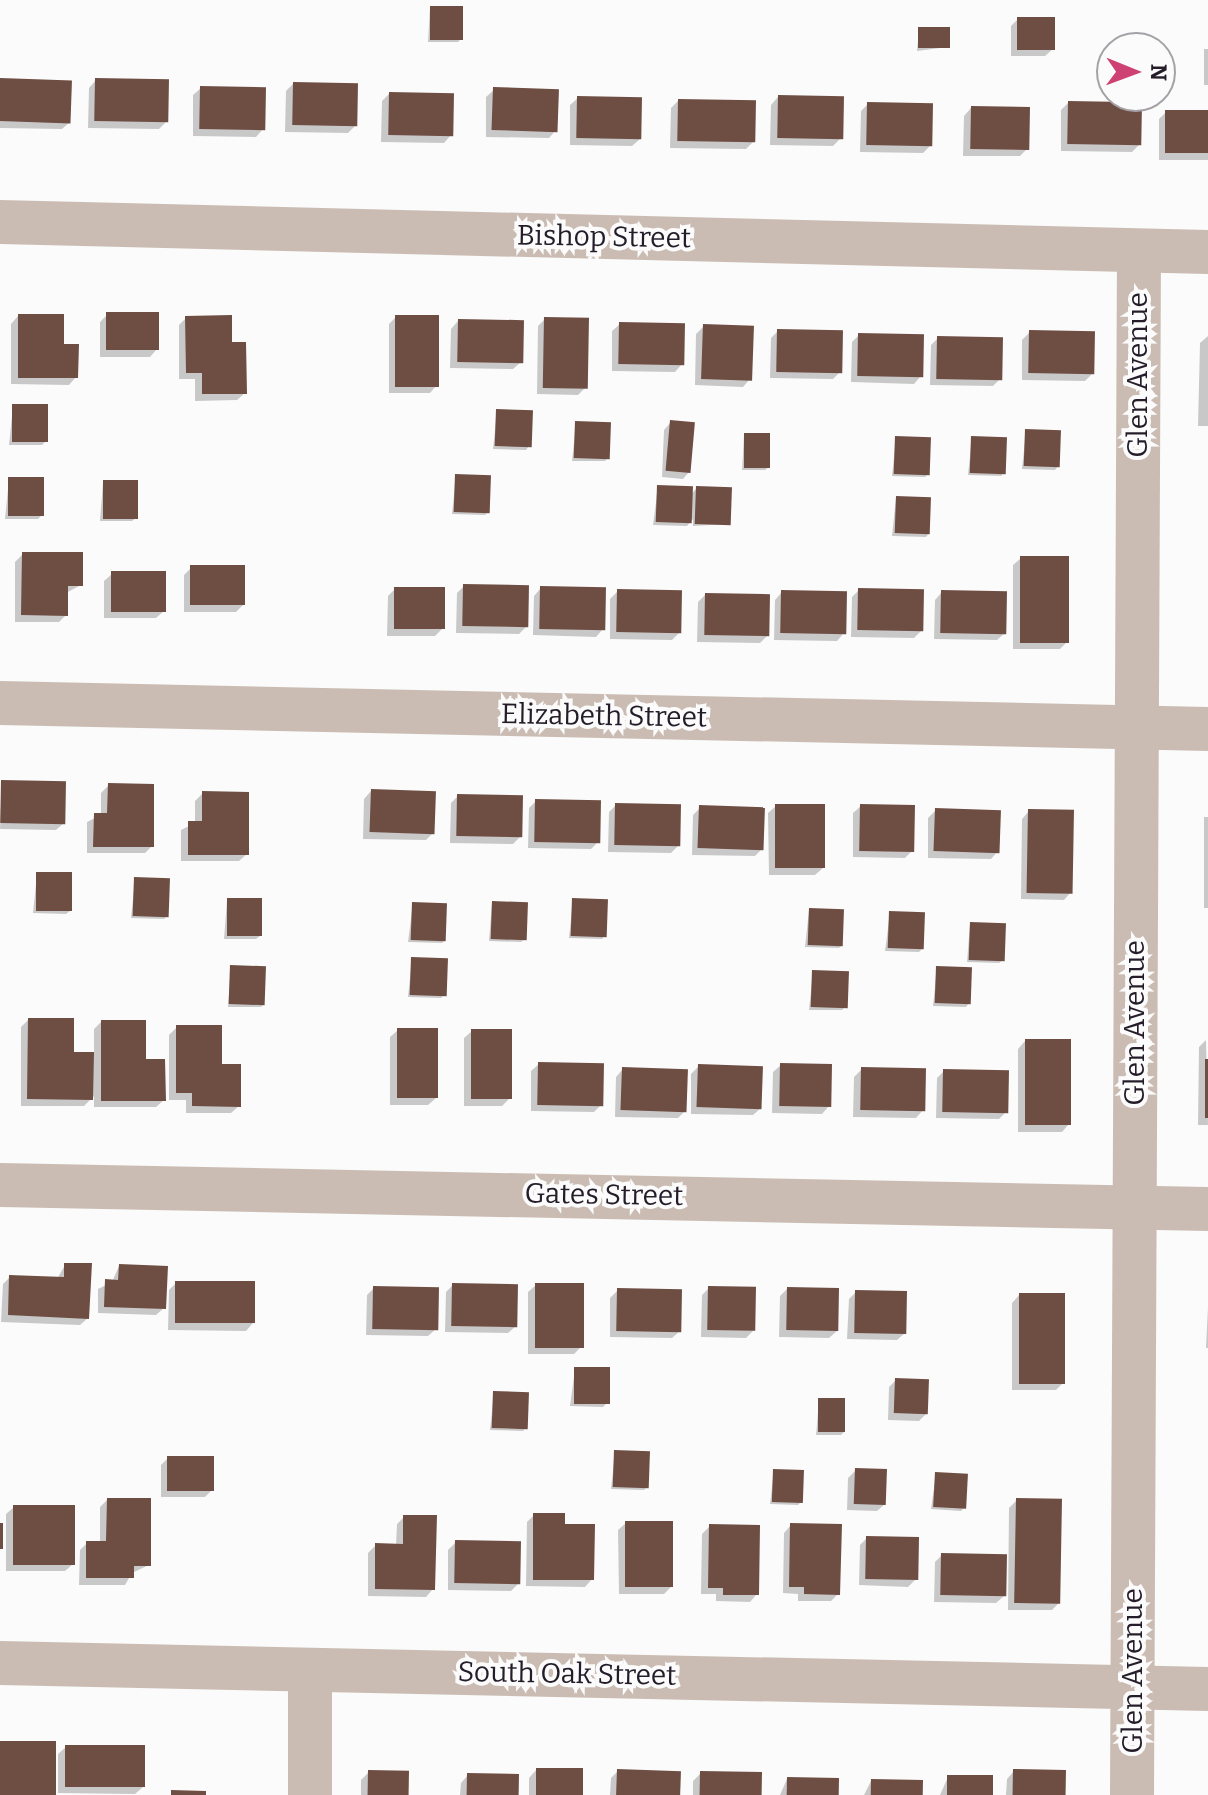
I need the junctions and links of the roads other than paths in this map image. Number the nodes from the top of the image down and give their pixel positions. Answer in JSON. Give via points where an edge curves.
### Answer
{"nodes":[{"id":1,"x":0,"y":222,"type":"edge"},
{"id":2,"x":1139,"y":251,"type":"junction"},
{"id":3,"x":1208,"y":252,"type":"edge"},
{"id":4,"x":0,"y":703,"type":"edge"},
{"id":5,"x":1137,"y":728,"type":"junction"},
{"id":6,"x":1208,"y":729,"type":"edge"},
{"id":7,"x":0,"y":1185,"type":"edge"},
{"id":8,"x":1135,"y":1208,"type":"junction"},
{"id":9,"x":1208,"y":1209,"type":"edge"},
{"id":10,"x":0,"y":1663,"type":"edge"},
{"id":11,"x":310,"y":1670,"type":"junction"},
{"id":12,"x":1133,"y":1687,"type":"junction"},
{"id":13,"x":1208,"y":1689,"type":"edge"},
{"id":14,"x":310,"y":1795,"type":"edge"},
{"id":15,"x":1132,"y":1795,"type":"edge"}],
"edges":[{"from":1,"to":2,"type":"street","name":"Bishop Street"},
{"from":2,"to":3,"type":"street","name":"Bishop Street"},
{"from":2,"to":5,"type":"street","name":"Glen Avenue"},
{"from":4,"to":5,"type":"street","name":"Elizabeth Street"},
{"from":5,"to":6,"type":"street","name":"Elizabeth Street"},
{"from":5,"to":8,"type":"street","name":"Glen Avenue"},
{"from":7,"to":8,"type":"street","name":"Gates Street"},
{"from":8,"to":9,"type":"street","name":"Gates Street"},
{"from":8,"to":12,"type":"street","name":"Glen Avenue"},
{"from":10,"to":11,"type":"street","name":"South Oak Street"},
{"from":11,"to":12,"type":"street","name":"South Oak Street"},
{"from":11,"to":14,"type":"street"},
{"from":12,"to":13,"type":"street","name":"South Oak Street"},
{"from":12,"to":15,"type":"street","name":"Glen Avenue"}]}
